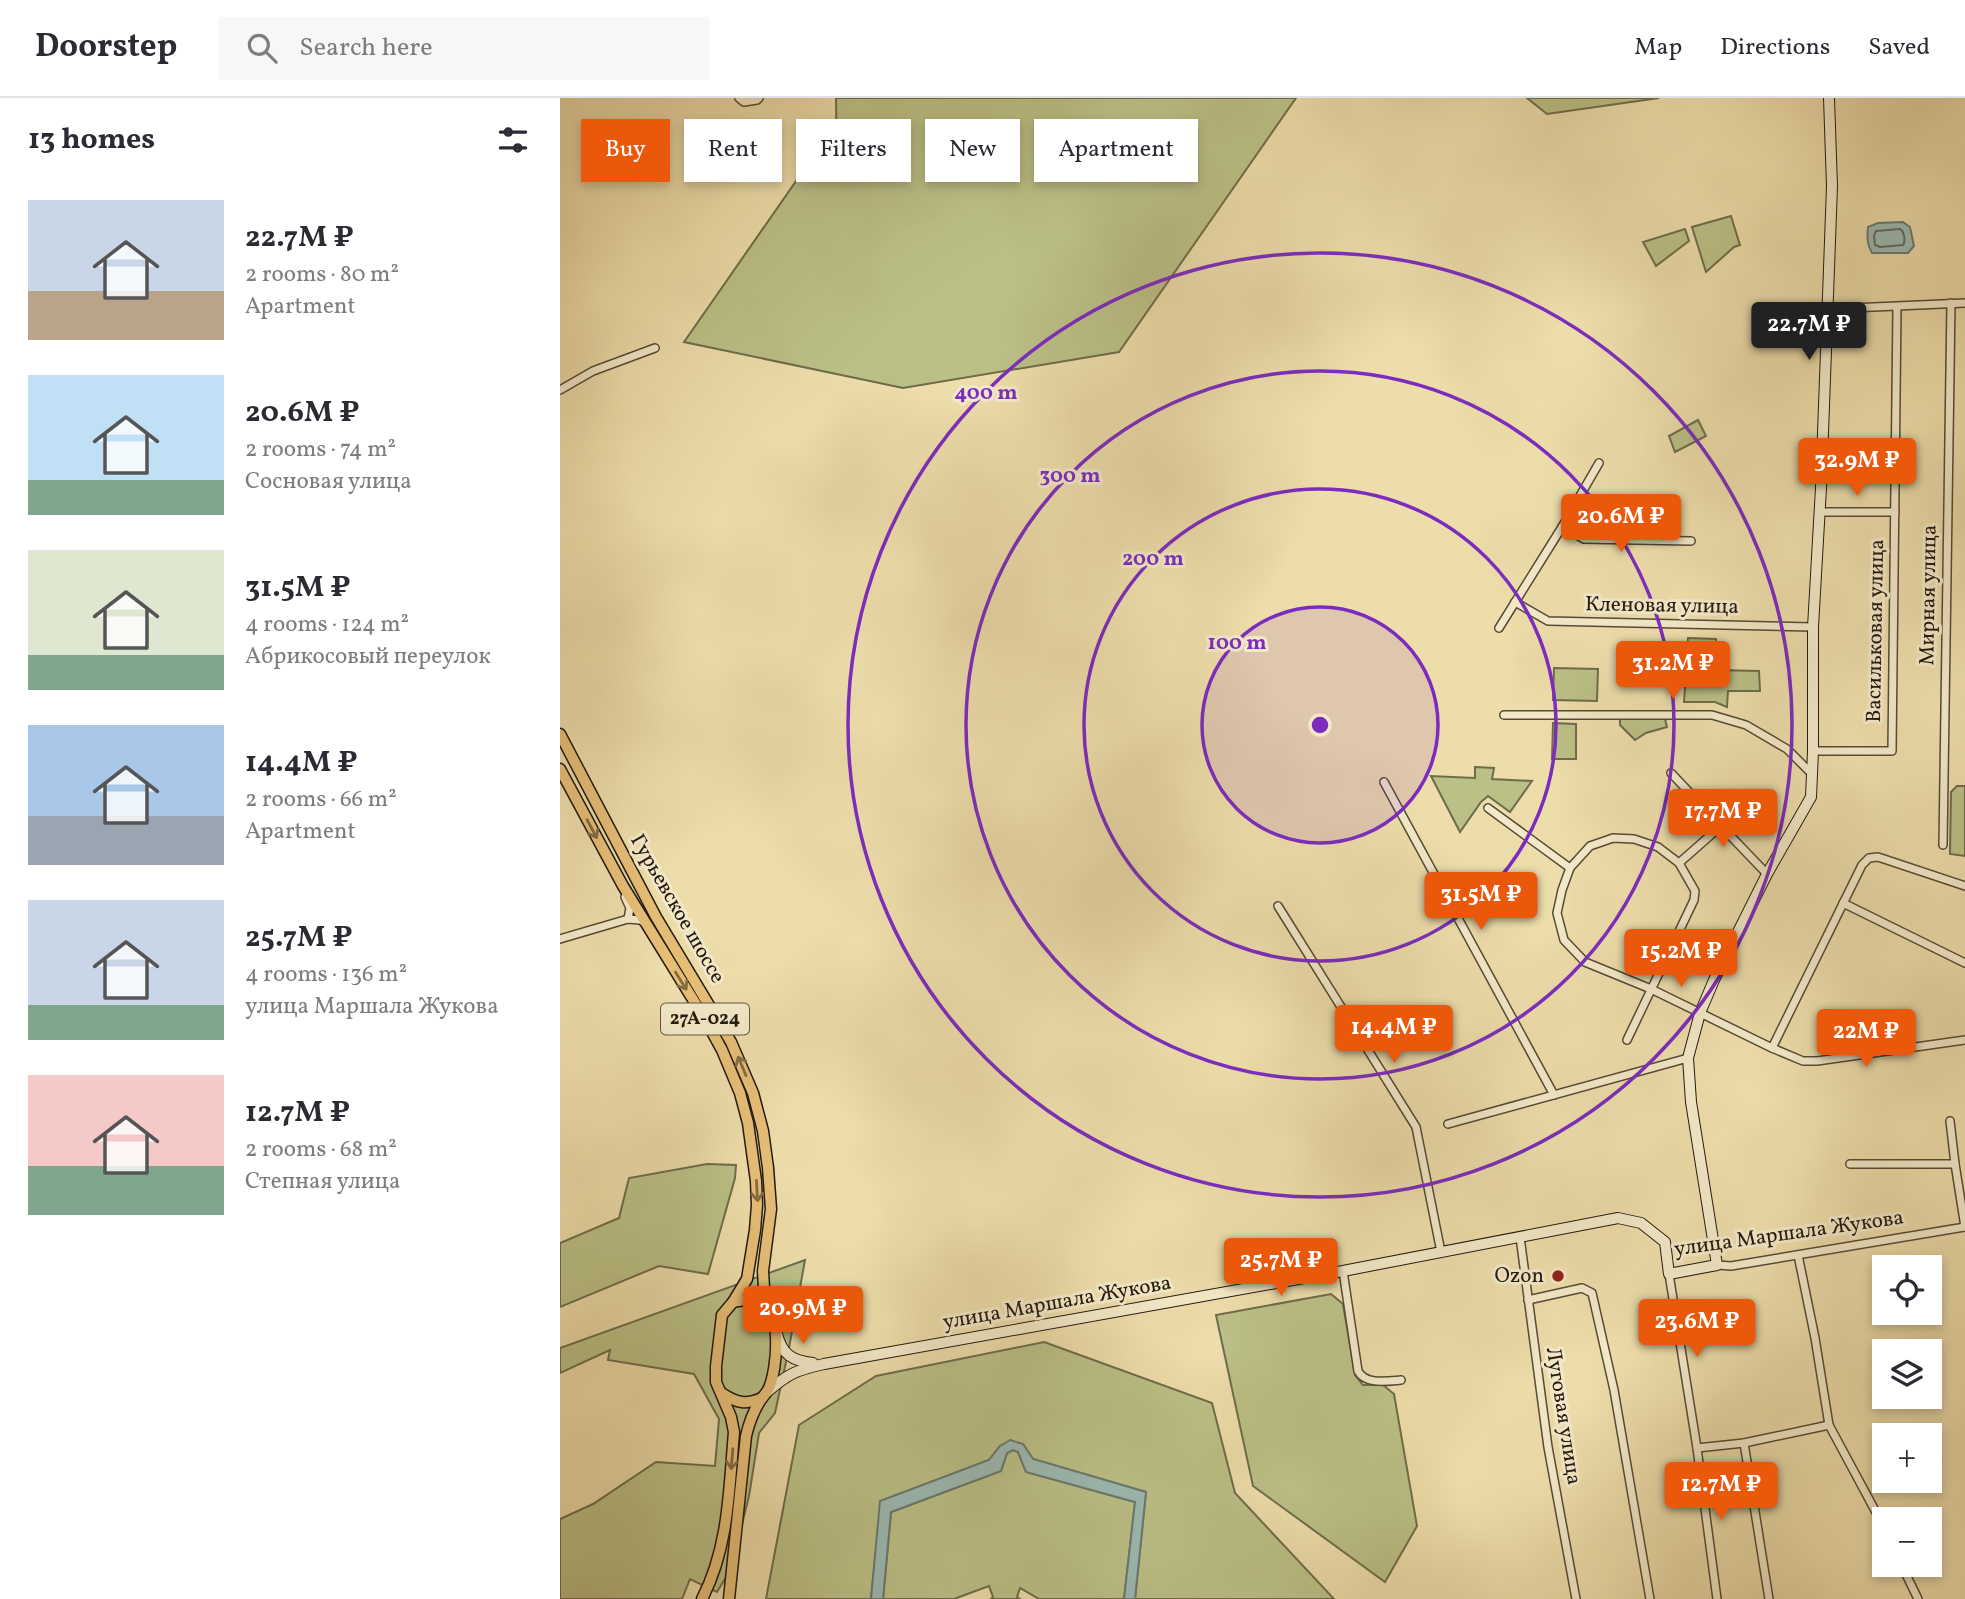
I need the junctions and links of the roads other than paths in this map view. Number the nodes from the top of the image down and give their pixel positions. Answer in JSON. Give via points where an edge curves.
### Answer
{"nodes":[{"id":1,"x":739,"y":98,"type":"edge"},
{"id":2,"x":759,"y":98,"type":"edge"},
{"id":3,"x":1829,"y":98,"type":"edge"},
{"id":4,"x":1951,"y":303,"type":"junction"},
{"id":5,"x":1965,"y":303,"type":"edge"},
{"id":6,"x":1897,"y":307,"type":"junction"},
{"id":7,"x":1828,"y":309,"type":"junction"},
{"id":8,"x":654,"y":348,"type":"dead end"},
{"id":9,"x":560,"y":390,"type":"edge"},
{"id":10,"x":1599,"y":463,"type":"dead end"},
{"id":11,"x":1819,"y":512,"type":"junction"},
{"id":12,"x":1895,"y":512,"type":"junction"},
{"id":13,"x":1562,"y":527,"type":"junction"},
{"id":14,"x":1691,"y":541,"type":"dead end"},
{"id":15,"x":1515,"y":602,"type":"junction"},
{"id":16,"x":1813,"y":627,"type":"junction"},
{"id":17,"x":1499,"y":628,"type":"dead end"},
{"id":18,"x":1504,"y":715,"type":"dead end"},
{"id":19,"x":560,"y":734,"type":"edge"},
{"id":20,"x":1813,"y":751,"type":"junction"},
{"id":21,"x":560,"y":769,"type":"edge"},
{"id":22,"x":1671,"y":773,"type":"dead end"},
{"id":23,"x":1813,"y":775,"type":"junction"},
{"id":24,"x":1384,"y":782,"type":"dead end"},
{"id":25,"x":1488,"y":808,"type":"dead end"},
{"id":26,"x":1720,"y":825,"type":"junction"},
{"id":27,"x":1943,"y":845,"type":"dead end"},
{"id":28,"x":604,"y":852,"type":"junction"},
{"id":29,"x":1679,"y":863,"type":"junction"},
{"id":30,"x":1570,"y":868,"type":"junction"},
{"id":31,"x":1767,"y":874,"type":"junction"},
{"id":32,"x":1965,"y":886,"type":"edge"},
{"id":33,"x":1843,"y":903,"type":"junction"},
{"id":34,"x":1278,"y":906,"type":"dead end"},
{"id":35,"x":628,"y":919,"type":"junction"},
{"id":36,"x":646,"y":923,"type":"junction"},
{"id":37,"x":560,"y":939,"type":"edge"},
{"id":38,"x":1965,"y":962,"type":"edge"},
{"id":39,"x":1651,"y":989,"type":"junction"},
{"id":40,"x":1700,"y":1013,"type":"junction"},
{"id":41,"x":1627,"y":1040,"type":"dead end"},
{"id":42,"x":1965,"y":1040,"type":"edge"},
{"id":43,"x":1772,"y":1048,"type":"junction"},
{"id":44,"x":1688,"y":1058,"type":"junction"},
{"id":45,"x":1554,"y":1095,"type":"junction"},
{"id":46,"x":1950,"y":1121,"type":"dead end"},
{"id":47,"x":1448,"y":1124,"type":"dead end"},
{"id":48,"x":1850,"y":1164,"type":"dead end"},
{"id":49,"x":1955,"y":1164,"type":"junction"},
{"id":50,"x":1965,"y":1227,"type":"edge"},
{"id":51,"x":1520,"y":1237,"type":"junction"},
{"id":52,"x":1441,"y":1252,"type":"junction"},
{"id":53,"x":1798,"y":1255,"type":"junction"},
{"id":54,"x":1717,"y":1265,"type":"junction"},
{"id":55,"x":1343,"y":1271,"type":"junction"},
{"id":56,"x":1669,"y":1274,"type":"junction"},
{"id":57,"x":1528,"y":1300,"type":"junction"},
{"id":58,"x":733,"y":1302,"type":"junction"},
{"id":59,"x":771,"y":1311,"type":"junction"},
{"id":60,"x":776,"y":1330,"type":"junction"},
{"id":61,"x":824,"y":1364,"type":"junction"},
{"id":62,"x":1401,"y":1380,"type":"dead end"},
{"id":63,"x":722,"y":1393,"type":"junction"},
{"id":64,"x":764,"y":1395,"type":"junction"},
{"id":65,"x":1829,"y":1425,"type":"junction"},
{"id":66,"x":1744,"y":1443,"type":"junction"},
{"id":67,"x":1697,"y":1448,"type":"junction"},
{"id":68,"x":1873,"y":1507,"type":"edge"},
{"id":69,"x":1907,"y":1577,"type":"edge"},
{"id":70,"x":702,"y":1599,"type":"edge"},
{"id":71,"x":729,"y":1599,"type":"edge"},
{"id":72,"x":1576,"y":1599,"type":"edge"},
{"id":73,"x":1650,"y":1599,"type":"edge"},
{"id":74,"x":1717,"y":1599,"type":"edge"},
{"id":75,"x":1769,"y":1599,"type":"edge"},
{"id":76,"x":1918,"y":1599,"type":"edge"}],
"edges":[{"from":1,"to":2,"type":"street","via":[[744,102]]},
{"from":3,"to":7,"type":"street"},
{"from":4,"to":5,"type":"street"},
{"from":4,"to":6,"type":"street"},
{"from":4,"to":27,"type":"street","name":"Мирная улица"},
{"from":6,"to":7,"type":"street"},
{"from":6,"to":12,"type":"street","name":"Васильковая улица"},
{"from":7,"to":11,"type":"street"},
{"from":8,"to":9,"type":"street","via":[[593,371]]},
{"from":10,"to":13,"type":"street"},
{"from":11,"to":12,"type":"street"},
{"from":11,"to":16,"type":"street"},
{"from":12,"to":20,"type":"street","name":"Васильковая улица","via":[[1892,751]]},
{"from":13,"to":14,"type":"street","via":[[1584,540]]},
{"from":13,"to":15,"type":"street"},
{"from":15,"to":16,"type":"street","name":"Кленовая улица","via":[[1548,621]]},
{"from":15,"to":17,"type":"street"},
{"from":16,"to":20,"type":"street"},
{"from":18,"to":23,"type":"street","via":[[1712,715],[1746,725],[1787,749]]},
{"from":59,"to":19,"type":"main road","name":"Гурьевское шоссе","number":"27А-024","one_way":true,"via":[[763,1271],[771,1209],[768,1168],[753,1093],[731,1042],[656,917]]},
{"from":20,"to":23,"type":"street"},
{"from":21,"to":28,"type":"main road","name":"Гурьевское шоссе","number":"27А-024","one_way":true},
{"from":22,"to":26,"type":"street"},
{"from":23,"to":31,"type":"street","via":[[1811,797]]},
{"from":24,"to":45,"type":"street"},
{"from":25,"to":30,"type":"street"},
{"from":26,"to":29,"type":"street"},
{"from":26,"to":31,"type":"street"},
{"from":28,"to":35,"type":"street","via":[[630,908]]},
{"from":28,"to":36,"type":"main road","name":"Гурьевское шоссе","number":"27А-024"},
{"from":29,"to":30,"type":"street","via":[[1658,847],[1614,838],[1590,846]]},
{"from":29,"to":39,"type":"street","via":[[1695,891],[1694,900]]},
{"from":30,"to":39,"type":"street","via":[[1557,913],[1564,940],[1585,962]]},
{"from":31,"to":40,"type":"street"},
{"from":32,"to":33,"type":"street","via":[[1869,858]]},
{"from":33,"to":38,"type":"street"},
{"from":33,"to":43,"type":"street"},
{"from":34,"to":52,"type":"street","via":[[1416,1127]]},
{"from":35,"to":36,"type":"street"},
{"from":35,"to":37,"type":"street"},
{"from":36,"to":58,"type":"main road","name":"Гурьевское шоссе","number":"27А-024","one_way":true,"via":[[722,1050],[748,1123],[757,1205],[750,1270]]},
{"from":39,"to":40,"type":"street"},
{"from":39,"to":41,"type":"street"},
{"from":40,"to":43,"type":"street"},
{"from":40,"to":44,"type":"street"},
{"from":42,"to":43,"type":"street","via":[[1817,1061],[1803,1061]]},
{"from":44,"to":45,"type":"street"},
{"from":44,"to":54,"type":"street"},
{"from":45,"to":47,"type":"street"},
{"from":46,"to":49,"type":"street"},
{"from":48,"to":49,"type":"street"},
{"from":49,"to":50,"type":"street"},
{"from":50,"to":53,"type":"street","name":"улица Маршала Жукова"},
{"from":51,"to":52,"type":"street","name":"улица Маршала Жукова"},
{"from":51,"to":56,"type":"street","name":"улица Маршала Жукова","via":[[1618,1218],[1642,1223],[1665,1242]]},
{"from":51,"to":57,"type":"street","name":"Луговая улица"},
{"from":52,"to":55,"type":"street","name":"улица Маршала Жукова"},
{"from":53,"to":54,"type":"street","name":"улица Маршала Жукова"},
{"from":53,"to":65,"type":"street"},
{"from":54,"to":56,"type":"street","name":"улица Маршала Жукова"},
{"from":55,"to":61,"type":"street","name":"улица Маршала Жукова"},
{"from":55,"to":62,"type":"street","via":[[1360,1376]]},
{"from":56,"to":67,"type":"street"},
{"from":57,"to":72,"type":"street","name":"Луговая улица","via":[[1548,1447]]},
{"from":57,"to":73,"type":"street","via":[[1582,1288],[1592,1293],[1614,1390]]},
{"from":58,"to":59,"type":"main road","via":[[760,1301]]},
{"from":58,"to":63,"type":"main road","number":"27А-024","via":[[721,1321],[716,1382]]},
{"from":59,"to":60,"type":"main road","number":"27А-024"},
{"from":60,"to":61,"type":"street","name":"улица Маршала Жукова","via":[[788,1356]]},
{"from":60,"to":64,"type":"main road","number":"27А-024","via":[[772,1375]]},
{"from":61,"to":64,"type":"street","name":"улица Маршала Жукова","via":[[789,1374]]},
{"from":63,"to":64,"type":"main road","via":[[740,1403]]},
{"from":63,"to":70,"type":"main road","number":"27А-024","one_way":true,"via":[[734,1432],[725,1530],[719,1560]]},
{"from":64,"to":71,"type":"main road","number":"27А-024","via":[[746,1436]]},
{"from":65,"to":66,"type":"street"},
{"from":65,"to":68,"type":"street"},
{"from":66,"to":67,"type":"street"},
{"from":66,"to":75,"type":"street"},
{"from":67,"to":74,"type":"street"},
{"from":69,"to":76,"type":"street"}]}
